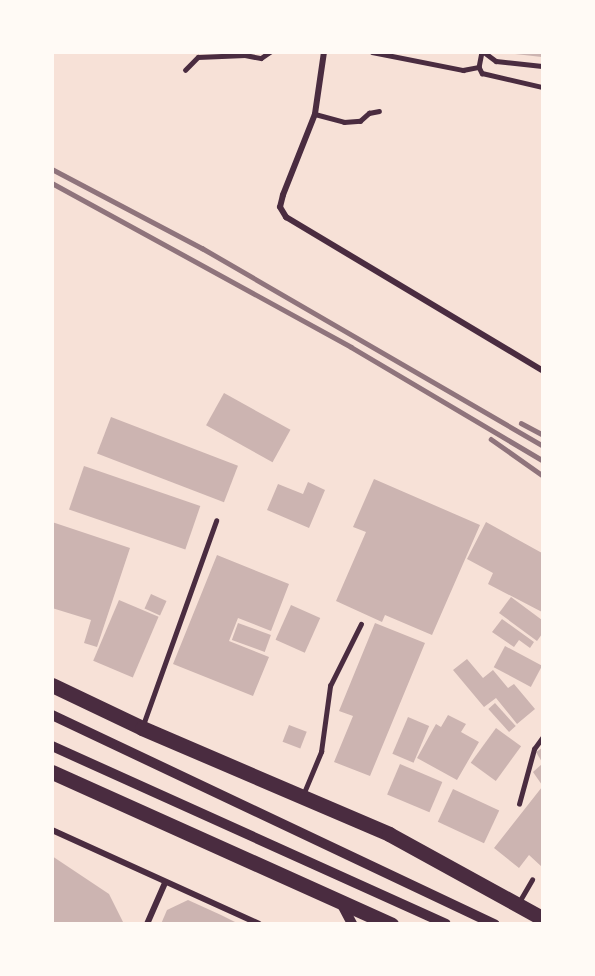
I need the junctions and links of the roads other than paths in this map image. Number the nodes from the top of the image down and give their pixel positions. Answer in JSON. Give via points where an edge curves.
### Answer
{"nodes":[{"id":1,"x":270,"y":52,"type":"edge"},
{"id":2,"x":324,"y":52,"type":"edge"},
{"id":3,"x":372,"y":52,"type":"edge"},
{"id":4,"x":483,"y":52,"type":"edge"},
{"id":5,"x":543,"y":66,"type":"edge"},
{"id":6,"x":479,"y":67,"type":"junction"},
{"id":7,"x":184,"y":70,"type":"dead end"},
{"id":8,"x":543,"y":87,"type":"edge"},
{"id":9,"x":379,"y":111,"type":"dead end"},
{"id":10,"x":315,"y":114,"type":"junction"},
{"id":11,"x":543,"y":370,"type":"edge"},
{"id":12,"x":216,"y":521,"type":"dead end"},
{"id":13,"x":361,"y":624,"type":"dead end"},
{"id":14,"x":52,"y":685,"type":"edge"},
{"id":15,"x":52,"y":715,"type":"edge"},
{"id":16,"x":142,"y":728,"type":"junction"},
{"id":17,"x":543,"y":738,"type":"edge"},
{"id":18,"x":52,"y":747,"type":"edge"},
{"id":19,"x":52,"y":772,"type":"edge"},
{"id":20,"x":303,"y":795,"type":"junction"},
{"id":21,"x":519,"y":804,"type":"dead end"},
{"id":22,"x":52,"y":830,"type":"edge"},
{"id":23,"x":532,"y":880,"type":"dead end"},
{"id":24,"x":165,"y":882,"type":"junction"},
{"id":25,"x":340,"y":902,"type":"junction"},
{"id":26,"x":517,"y":905,"type":"junction"},
{"id":27,"x":543,"y":918,"type":"edge"},
{"id":28,"x":147,"y":924,"type":"edge"},
{"id":29,"x":259,"y":924,"type":"edge"},
{"id":30,"x":352,"y":924,"type":"edge"},
{"id":31,"x":391,"y":924,"type":"edge"},
{"id":32,"x":446,"y":924,"type":"edge"},
{"id":33,"x":495,"y":924,"type":"edge"}],
"edges":[{"from":1,"to":7,"type":"lane","via":[[261,58],[198,57]]},
{"from":2,"to":10,"type":"street"},
{"from":3,"to":6,"type":"lane","via":[[463,70]]},
{"from":4,"to":5,"type":"lane","via":[[496,61]]},
{"from":4,"to":6,"type":"lane"},
{"from":6,"to":8,"type":"lane","via":[[482,73]]},
{"from":9,"to":10,"type":"lane","via":[[360,121],[344,122]]},
{"from":10,"to":11,"type":"street","via":[[283,195],[280,207],[286,217]]},
{"from":12,"to":16,"type":"lane"},
{"from":13,"to":20,"type":"lane","via":[[330,686],[321,752]]},
{"from":14,"to":16,"type":"main road"},
{"from":15,"to":33,"type":"street"},
{"from":16,"to":20,"type":"main road"},
{"from":17,"to":21,"type":"lane","via":[[534,749]]},
{"from":18,"to":32,"type":"street"},
{"from":19,"to":25,"type":"main road"},
{"from":20,"to":26,"type":"main road","via":[[389,834]]},
{"from":22,"to":24,"type":"street"},
{"from":23,"to":26,"type":"lane"},
{"from":24,"to":28,"type":"street"},
{"from":24,"to":29,"type":"street"},
{"from":25,"to":30,"type":"street"},
{"from":25,"to":31,"type":"main road"},
{"from":26,"to":27,"type":"main road"}]}
